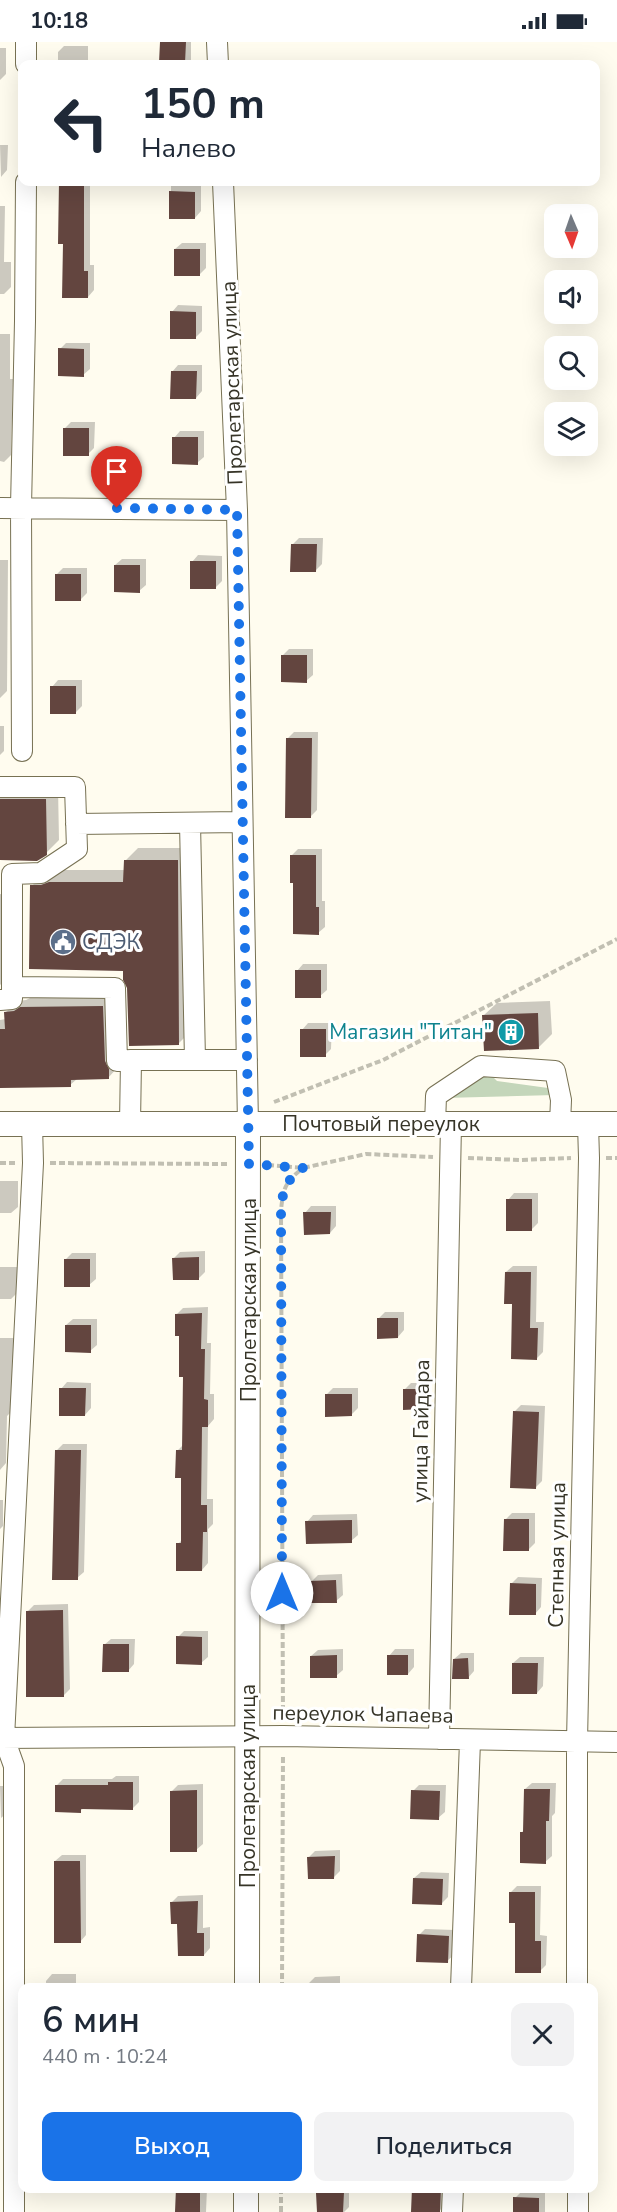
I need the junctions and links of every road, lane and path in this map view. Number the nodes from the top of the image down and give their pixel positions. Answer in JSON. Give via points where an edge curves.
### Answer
{"nodes":[{"id":1,"x":26,"y":42,"type":"edge"},
{"id":2,"x":217,"y":42,"type":"edge"},
{"id":3,"x":26,"y":60,"type":"edge"},
{"id":4,"x":218,"y":60,"type":"edge"},
{"id":5,"x":26,"y":186,"type":"edge"},
{"id":6,"x":223,"y":186,"type":"edge"},
{"id":7,"x":21,"y":507,"type":"junction"},
{"id":8,"x":0,"y":508,"type":"edge"},
{"id":9,"x":237,"y":510,"type":"junction"},
{"id":10,"x":22,"y":751,"type":"dead end"},
{"id":11,"x":0,"y":787,"type":"edge"},
{"id":12,"x":242,"y":822,"type":"junction"},
{"id":13,"x":190,"y":823,"type":"junction"},
{"id":14,"x":76,"y":824,"type":"junction"},
{"id":15,"x":6,"y":874,"type":"edge"},
{"id":16,"x":617,"y":939,"type":"edge"},
{"id":17,"x":6,"y":994,"type":"edge"},
{"id":18,"x":131,"y":1060,"type":"junction"},
{"id":19,"x":195,"y":1060,"type":"junction"},
{"id":20,"x":247,"y":1060,"type":"junction"},
{"id":21,"x":248,"y":1119,"type":"junction"},
{"id":22,"x":0,"y":1124,"type":"edge"},
{"id":23,"x":32,"y":1124,"type":"junction"},
{"id":24,"x":130,"y":1124,"type":"junction"},
{"id":25,"x":443,"y":1124,"type":"junction"},
{"id":26,"x":561,"y":1124,"type":"junction"},
{"id":27,"x":588,"y":1124,"type":"junction"},
{"id":28,"x":617,"y":1124,"type":"edge"},
{"id":29,"x":450,"y":1157,"type":"junction"},
{"id":30,"x":589,"y":1158,"type":"junction"},
{"id":31,"x":617,"y":1158,"type":"edge"},
{"id":32,"x":0,"y":1163,"type":"edge"},
{"id":33,"x":33,"y":1163,"type":"junction"},
{"id":34,"x":249,"y":1164,"type":"junction"},
{"id":35,"x":303,"y":1168,"type":"junction"},
{"id":36,"x":283,"y":1736,"type":"junction"},
{"id":37,"x":249,"y":1737,"type":"junction"},
{"id":38,"x":2,"y":1738,"type":"edge"},
{"id":39,"x":439,"y":1739,"type":"junction"},
{"id":40,"x":470,"y":1740,"type":"junction"},
{"id":41,"x":577,"y":1742,"type":"junction"},
{"id":42,"x":617,"y":1742,"type":"edge"},
{"id":43,"x":247,"y":1983,"type":"edge"},
{"id":44,"x":282,"y":1983,"type":"edge"},
{"id":45,"x":461,"y":1983,"type":"edge"},
{"id":46,"x":577,"y":1983,"type":"edge"},
{"id":47,"x":246,"y":2193,"type":"edge"},
{"id":48,"x":281,"y":2193,"type":"edge"},
{"id":49,"x":453,"y":2193,"type":"edge"},
{"id":50,"x":578,"y":2193,"type":"edge"},
{"id":51,"x":14,"y":2212,"type":"edge"},
{"id":52,"x":246,"y":2212,"type":"edge"},
{"id":53,"x":281,"y":2212,"type":"edge"},
{"id":54,"x":452,"y":2212,"type":"edge"},
{"id":55,"x":578,"y":2212,"type":"edge"}],
"edges":[{"from":1,"to":3,"type":"street"},
{"from":2,"to":4,"type":"street"},
{"from":5,"to":7,"type":"street"},
{"from":6,"to":9,"type":"street","name":"Пролетарская улица"},
{"from":7,"to":8,"type":"street"},
{"from":7,"to":9,"type":"street"},
{"from":7,"to":10,"type":"street"},
{"from":9,"to":12,"type":"street","name":"Пролетарская улица"},
{"from":11,"to":14,"type":"street","via":[[75,787]]},
{"from":12,"to":13,"type":"street"},
{"from":12,"to":20,"type":"street","name":"Пролетарская улица"},
{"from":13,"to":14,"type":"street"},
{"from":13,"to":19,"type":"street"},
{"from":14,"to":15,"type":"street","via":[[77,849],[41,873]]},
{"from":15,"to":17,"type":"street"},
{"from":16,"to":21,"type":"path","via":[[383,1060]]},
{"from":17,"to":18,"type":"street","via":[[116,988],[117,1060]]},
{"from":18,"to":19,"type":"street"},
{"from":18,"to":24,"type":"street"},
{"from":19,"to":20,"type":"street"},
{"from":20,"to":21,"type":"street","name":"Пролетарская улица"},
{"from":21,"to":24,"type":"main road","name":"Почтовый переулок"},
{"from":21,"to":25,"type":"main road","name":"Почтовый переулок"},
{"from":21,"to":34,"type":"main road","name":"Пролетарская улица"},
{"from":22,"to":23,"type":"main road","name":"Почтовый переулок"},
{"from":23,"to":24,"type":"main road","name":"Почтовый переулок"},
{"from":23,"to":33,"type":"street"},
{"from":25,"to":26,"type":"main road","name":"Почтовый переулок"},
{"from":25,"to":26,"type":"street","name":"улица Гайдара","via":[[436,1096],[481,1066],[555,1071]]},
{"from":25,"to":29,"type":"street","name":"улица Гайдара"},
{"from":26,"to":27,"type":"main road","name":"Почтовый переулок"},
{"from":27,"to":28,"type":"main road","name":"Почтовый переулок"},
{"from":27,"to":30,"type":"street","name":"Степная улица"},
{"from":29,"to":30,"type":"path"},
{"from":29,"to":35,"type":"path","via":[[366,1154]]},
{"from":29,"to":39,"type":"street","name":"улица Гайдара"},
{"from":30,"to":31,"type":"path"},
{"from":30,"to":41,"type":"street","name":"Степная улица"},
{"from":32,"to":33,"type":"path"},
{"from":33,"to":34,"type":"path"},
{"from":33,"to":38,"type":"street"},
{"from":34,"to":35,"type":"path"},
{"from":34,"to":37,"type":"main road","name":"Пролетарская улица"},
{"from":35,"to":36,"type":"path","via":[[289,1179],[282,1192],[281,1211]]},
{"from":36,"to":37,"type":"street","name":"переулок Чапаева"},
{"from":36,"to":39,"type":"street","name":"переулок Чапаева"},
{"from":36,"to":44,"type":"path"},
{"from":37,"to":38,"type":"street","name":"переулок Чапаева"},
{"from":37,"to":43,"type":"main road","name":"Пролетарская улица"},
{"from":38,"to":51,"type":"street","via":[[14,1766]]},
{"from":39,"to":40,"type":"street","name":"переулок Чапаева"},
{"from":40,"to":41,"type":"street","name":"переулок Чапаева"},
{"from":40,"to":45,"type":"street"},
{"from":41,"to":42,"type":"street","name":"переулок Чапаева"},
{"from":41,"to":46,"type":"street","name":"Степная улица"},
{"from":47,"to":52,"type":"main road"},
{"from":48,"to":53,"type":"path"},
{"from":49,"to":54,"type":"street"},
{"from":50,"to":55,"type":"street"}]}
